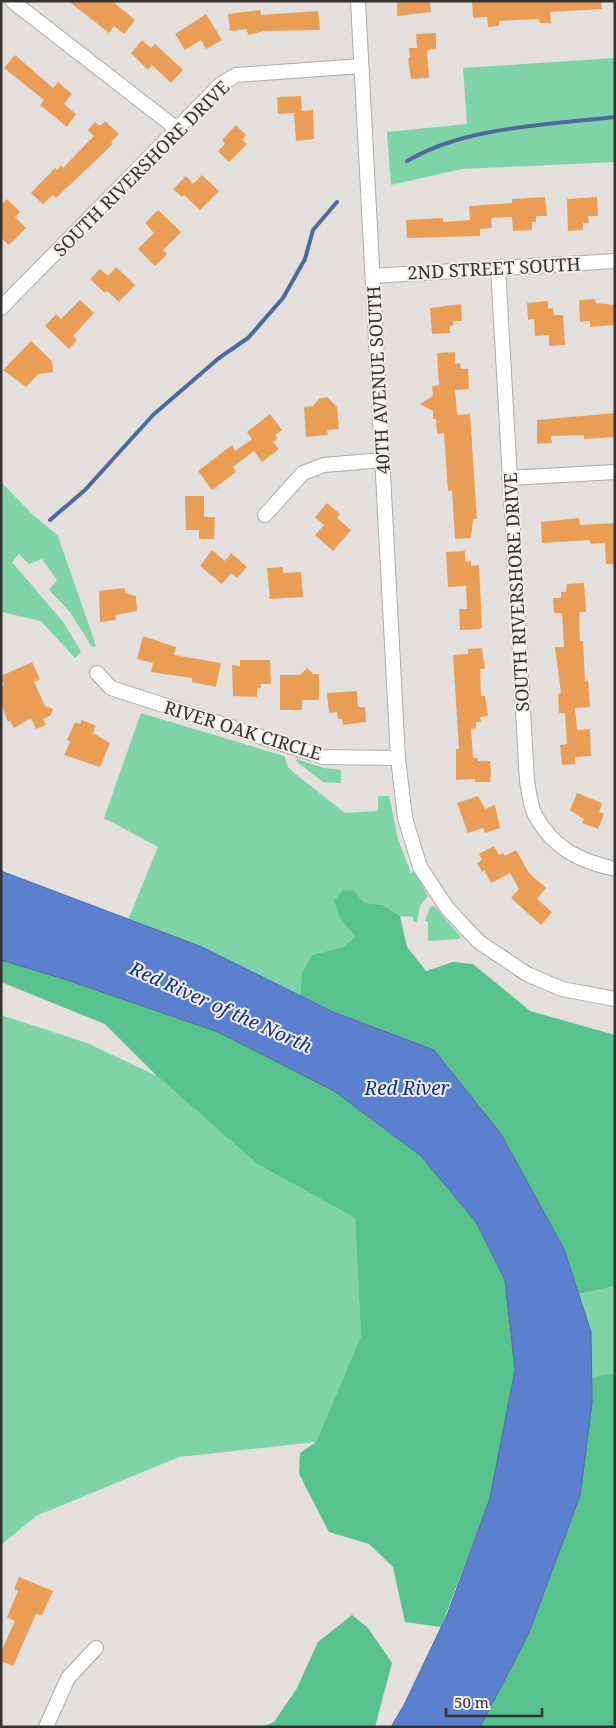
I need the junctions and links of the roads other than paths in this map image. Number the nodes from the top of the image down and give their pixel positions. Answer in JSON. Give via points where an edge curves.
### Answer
{"nodes":[{"id":1,"x":12,"y":1,"type":"edge"},
{"id":2,"x":358,"y":1,"type":"edge"},
{"id":3,"x":361,"y":66,"type":"junction"},
{"id":4,"x":177,"y":128,"type":"junction"},
{"id":5,"x":615,"y":261,"type":"edge"},
{"id":6,"x":498,"y":267,"type":"junction"},
{"id":7,"x":372,"y":276,"type":"junction"},
{"id":8,"x":1,"y":308,"type":"edge"},
{"id":9,"x":382,"y":460,"type":"junction"},
{"id":10,"x":615,"y":472,"type":"edge"},
{"id":11,"x":509,"y":478,"type":"junction"},
{"id":12,"x":265,"y":515,"type":"dead end"},
{"id":13,"x":98,"y":673,"type":"dead end"},
{"id":14,"x":398,"y":758,"type":"junction"},
{"id":15,"x":615,"y":869,"type":"edge"},
{"id":16,"x":615,"y":1000,"type":"edge"},
{"id":17,"x":96,"y":1648,"type":"dead end"},
{"id":18,"x":46,"y":1727,"type":"edge"}],
"edges":[{"from":1,"to":4,"type":"street"},
{"from":2,"to":3,"type":"street","name":"40TH AVENUE SOUTH"},
{"from":3,"to":4,"type":"street","name":"SOUTH RIVERSHORE DRIVE","via":[[236,76],[220,85]]},
{"from":3,"to":7,"type":"street","name":"40TH AVENUE SOUTH"},
{"from":4,"to":8,"type":"street","name":"SOUTH RIVERSHORE DRIVE"},
{"from":5,"to":6,"type":"street","name":"2ND STREET SOUTH"},
{"from":6,"to":7,"type":"street","name":"2ND STREET SOUTH"},
{"from":6,"to":11,"type":"street","name":"SOUTH RIVERSHORE DRIVE"},
{"from":7,"to":9,"type":"street","name":"40TH AVENUE SOUTH"},
{"from":9,"to":12,"type":"street","via":[[324,465],[303,473]]},
{"from":9,"to":14,"type":"street","name":"40TH AVENUE SOUTH"},
{"from":10,"to":11,"type":"street"},
{"from":11,"to":15,"type":"street","name":"SOUTH RIVERSHORE DRIVE","via":[[527,781],[534,814],[569,854],[590,864]]},
{"from":13,"to":14,"type":"street","name":"RIVER OAK CIRCLE","via":[[111,688],[323,757]]},
{"from":14,"to":16,"type":"street","name":"40TH AVENUE SOUTH","via":[[405,818],[420,867],[447,908],[479,942],[527,974],[562,989]]},
{"from":17,"to":18,"type":"street","via":[[68,1678]]}]}
